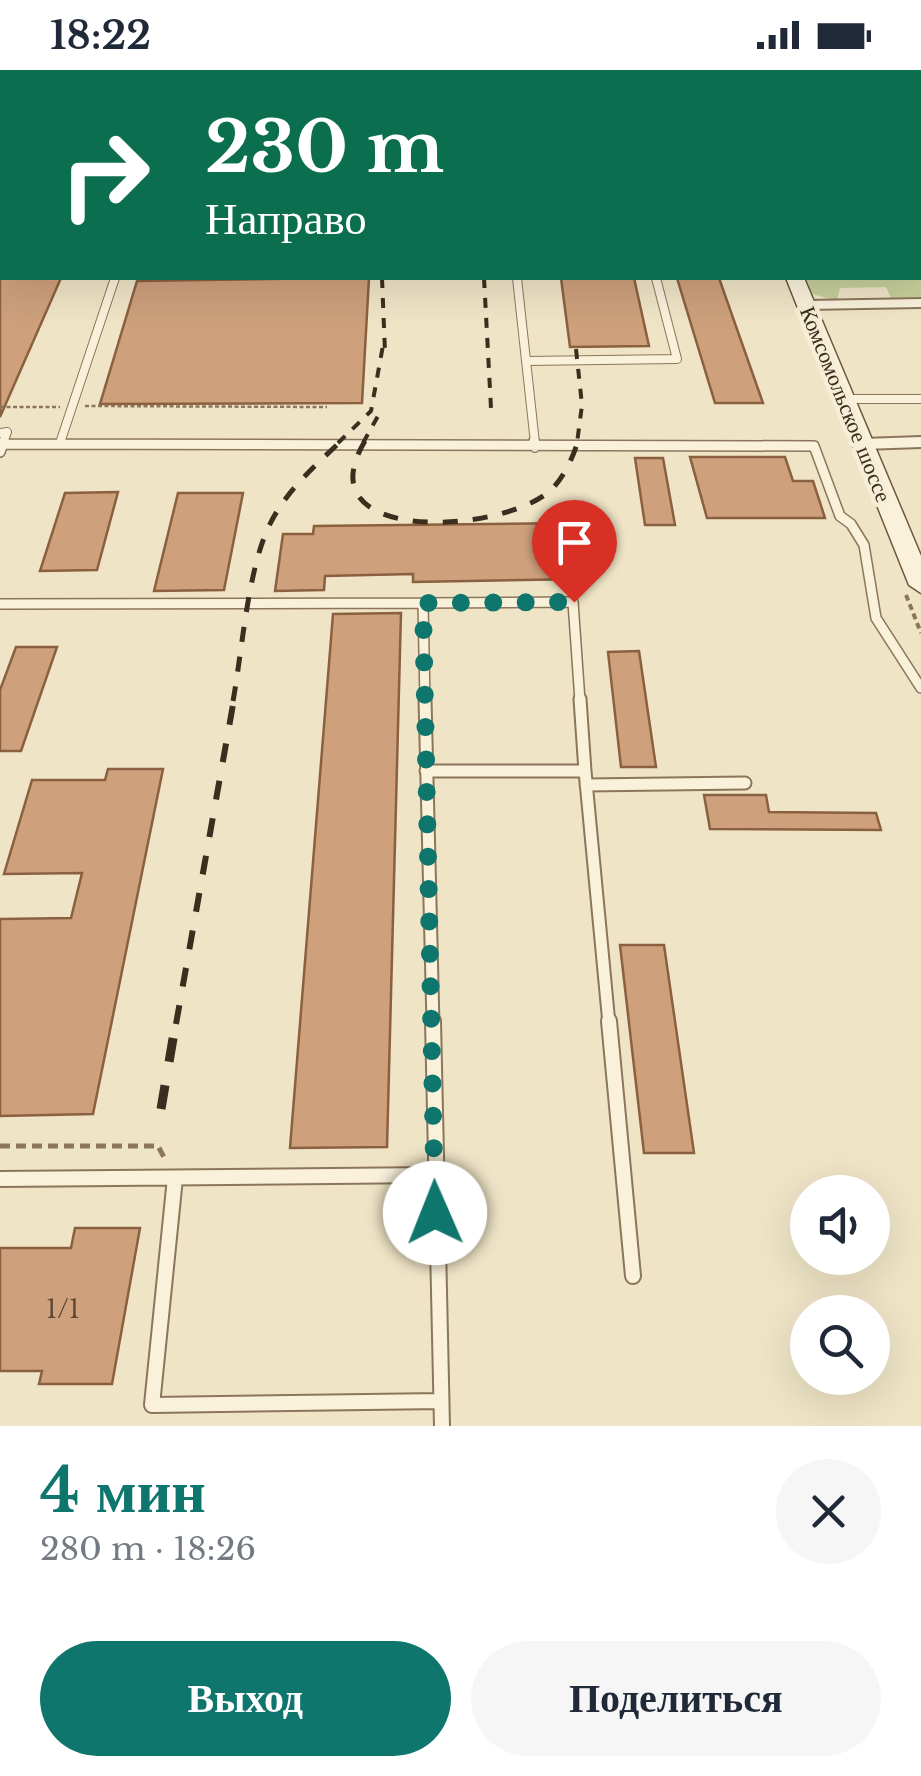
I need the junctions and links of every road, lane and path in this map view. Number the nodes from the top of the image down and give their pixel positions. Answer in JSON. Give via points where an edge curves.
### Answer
{"nodes":[{"id":1,"x":114,"y":280,"type":"edge"},
{"id":2,"x":517,"y":280,"type":"edge"},
{"id":3,"x":656,"y":280,"type":"edge"},
{"id":4,"x":795,"y":280,"type":"edge"},
{"id":5,"x":921,"y":303,"type":"edge"},
{"id":6,"x":806,"y":305,"type":"junction"},
{"id":7,"x":526,"y":361,"type":"junction"},
{"id":8,"x":844,"y":399,"type":"junction"},
{"id":9,"x":921,"y":399,"type":"edge"},
{"id":10,"x":72,"y":406,"type":"junction"},
{"id":11,"x":0,"y":407,"type":"edge"},
{"id":12,"x":326,"y":407,"type":"dead end"},
{"id":13,"x":0,"y":432,"type":"edge"},
{"id":14,"x":921,"y":442,"type":"edge"},
{"id":15,"x":60,"y":444,"type":"junction"},
{"id":16,"x":863,"y":444,"type":"junction"},
{"id":17,"x":536,"y":446,"type":"junction"},
{"id":18,"x":2,"y":448,"type":"edge"},
{"id":19,"x":916,"y":562,"type":"edge"},
{"id":20,"x":921,"y":585,"type":"edge"},
{"id":21,"x":423,"y":603,"type":"junction"},
{"id":22,"x":0,"y":604,"type":"edge"},
{"id":23,"x":921,"y":688,"type":"edge"},
{"id":24,"x":426,"y":770,"type":"junction"},
{"id":25,"x":585,"y":778,"type":"junction"},
{"id":26,"x":745,"y":783,"type":"dead end"},
{"id":27,"x":0,"y":1146,"type":"edge"},
{"id":28,"x":434,"y":1176,"type":"junction"},
{"id":29,"x":175,"y":1178,"type":"junction"},
{"id":30,"x":0,"y":1179,"type":"edge"},
{"id":31,"x":633,"y":1276,"type":"dead end"},
{"id":32,"x":441,"y":1401,"type":"junction"},
{"id":33,"x":442,"y":1426,"type":"edge"}],
"edges":[{"from":1,"to":10,"type":"lane"},
{"from":2,"to":7,"type":"lane"},
{"from":3,"to":7,"type":"lane","via":[[676,359]]},
{"from":4,"to":6,"type":"main road","name":"Комсомольское шоссе"},
{"from":5,"to":6,"type":"street"},
{"from":6,"to":8,"type":"main road","name":"Комсомольское шоссе"},
{"from":7,"to":17,"type":"lane"},
{"from":8,"to":9,"type":"lane"},
{"from":8,"to":16,"type":"main road","name":"Комсомольское шоссе"},
{"from":10,"to":11,"type":"path"},
{"from":10,"to":12,"type":"path"},
{"from":10,"to":15,"type":"lane"},
{"from":13,"to":18,"type":"lane","via":[[8,432]]},
{"from":14,"to":16,"type":"street"},
{"from":15,"to":17,"type":"lane"},
{"from":15,"to":18,"type":"lane"},
{"from":16,"to":19,"type":"main road","name":"Комсомольское шоссе"},
{"from":17,"to":23,"type":"lane","via":[[814,446],[840,516],[867,553],[878,623]]},
{"from":19,"to":20,"type":"main road","name":"Комсомольское шоссе"},
{"from":21,"to":22,"type":"lane"},
{"from":21,"to":24,"type":"lane"},
{"from":21,"to":25,"type":"lane","via":[[574,602]]},
{"from":24,"to":25,"type":"lane"},
{"from":24,"to":28,"type":"lane"},
{"from":25,"to":26,"type":"lane"},
{"from":25,"to":31,"type":"lane"},
{"from":27,"to":29,"type":"path","via":[[158,1146]]},
{"from":28,"to":29,"type":"lane"},
{"from":28,"to":32,"type":"lane"},
{"from":29,"to":30,"type":"lane"},
{"from":29,"to":32,"type":"lane","via":[[152,1405]]},
{"from":32,"to":33,"type":"lane"}]}
